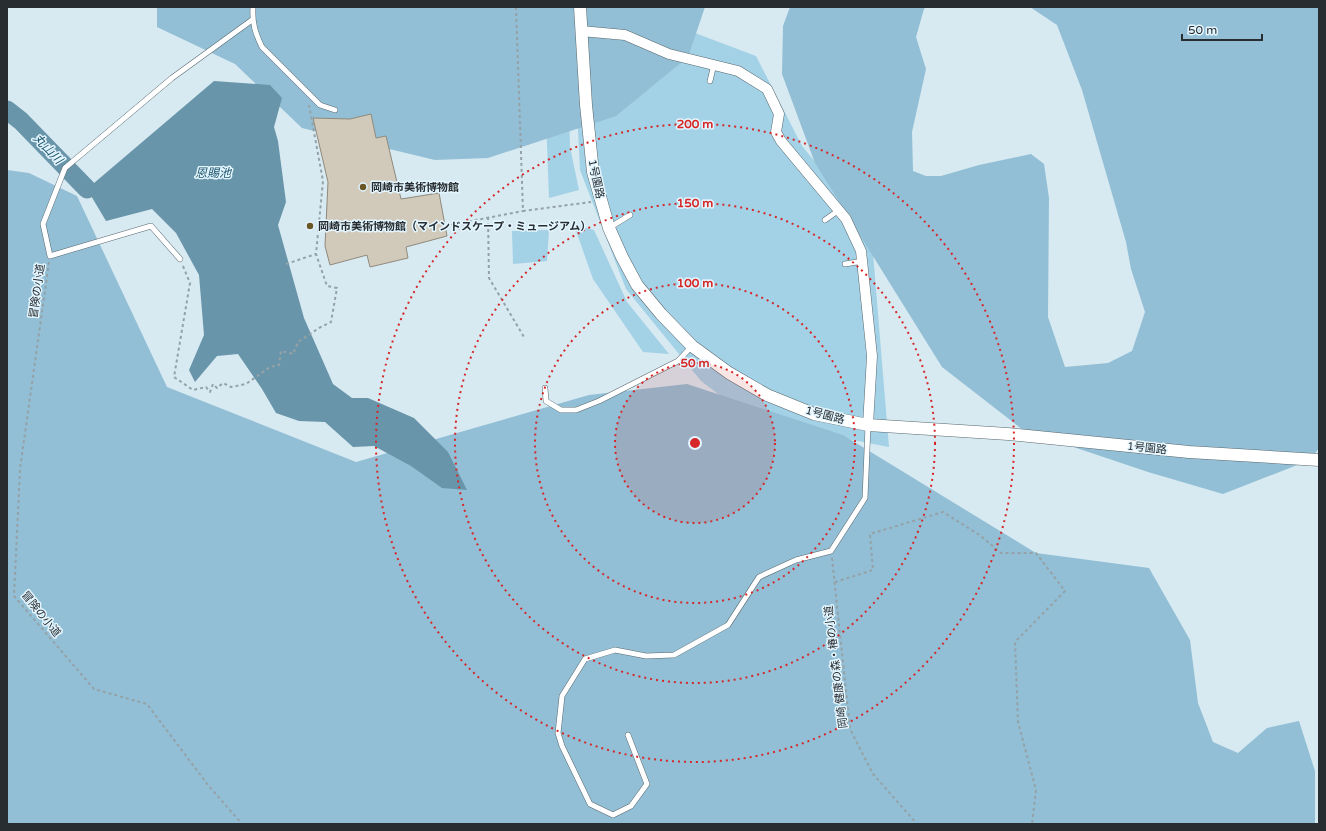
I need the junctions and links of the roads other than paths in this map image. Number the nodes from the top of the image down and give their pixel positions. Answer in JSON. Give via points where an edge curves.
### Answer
{"nodes":[{"id":1,"x":253,"y":7,"type":"edge"},
{"id":2,"x":580,"y":7,"type":"edge"},
{"id":3,"x":252,"y":20,"type":"junction"},
{"id":4,"x":581,"y":31,"type":"junction"},
{"id":5,"x":714,"y":64,"type":"junction"},
{"id":6,"x":710,"y":81,"type":"dead end"},
{"id":7,"x":335,"y":110,"type":"dead end"},
{"id":8,"x":839,"y":210,"type":"junction"},
{"id":9,"x":630,"y":215,"type":"dead end"},
{"id":10,"x":825,"y":220,"type":"dead end"},
{"id":11,"x":609,"y":228,"type":"junction"},
{"id":12,"x":180,"y":259,"type":"road end"},
{"id":13,"x":863,"y":261,"type":"junction"},
{"id":14,"x":845,"y":264,"type":"dead end"},
{"id":15,"x":692,"y":346,"type":"junction"},
{"id":16,"x":545,"y":388,"type":"dead end"},
{"id":17,"x":868,"y":425,"type":"junction"},
{"id":18,"x":1319,"y":460,"type":"edge"},
{"id":19,"x":628,"y":735,"type":"dead end"}],
"edges":[{"from":1,"to":3,"type":"lane"},
{"from":2,"to":4,"type":"street","name":"1号園路"},
{"from":3,"to":7,"type":"lane","via":[[262,47],[320,105]]},
{"from":3,"to":12,"type":"lane","via":[[172,78],[65,168],[43,224],[50,256],[151,226]]},
{"from":4,"to":5,"type":"street","via":[[625,35],[669,54]]},
{"from":4,"to":11,"type":"street","name":"1号園路","via":[[593,172]]},
{"from":5,"to":6,"type":"lane"},
{"from":5,"to":8,"type":"street","via":[[738,71],[767,89],[779,114],[776,132],[781,141]]},
{"from":8,"to":10,"type":"lane"},
{"from":8,"to":13,"type":"street","via":[[862,251]]},
{"from":9,"to":11,"type":"lane"},
{"from":11,"to":15,"type":"street","name":"1号園路","via":[[637,285]]},
{"from":13,"to":14,"type":"lane"},
{"from":13,"to":17,"type":"street","via":[[872,356]]},
{"from":15,"to":16,"type":"lane","via":[[678,361],[576,410],[561,410],[546,401]]},
{"from":15,"to":17,"type":"street","name":"1号園路","via":[[729,373],[767,395],[814,414]]},
{"from":17,"to":18,"type":"street","name":"1号園路","via":[[1008,434],[1189,452]]},
{"from":17,"to":19,"type":"lane","via":[[865,498],[831,551],[796,560],[759,577],[728,626],[674,655],[646,656],[615,650],[585,660],[562,696],[558,734],[590,804],[614,815],[631,806],[647,784]]}]}
